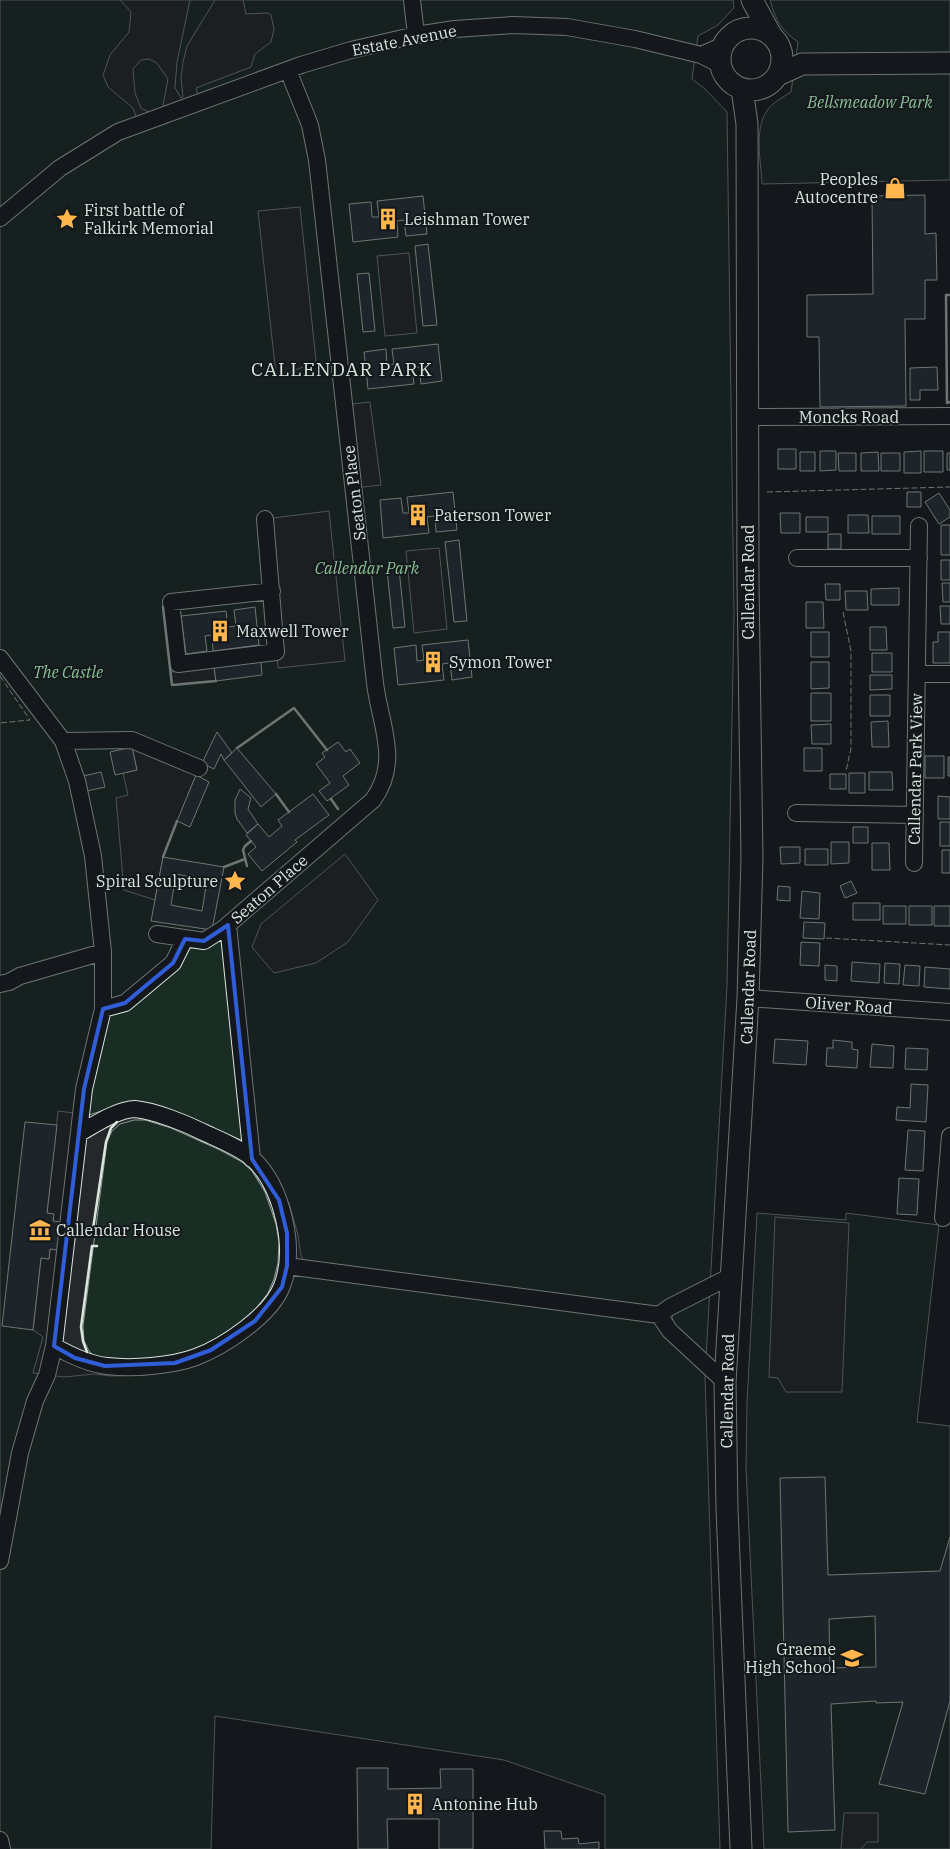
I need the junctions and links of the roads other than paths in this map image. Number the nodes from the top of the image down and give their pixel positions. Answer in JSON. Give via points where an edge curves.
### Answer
{"nodes":[{"id":1,"x":412,"y":0,"type":"edge"},
{"id":2,"x":748,"y":0,"type":"edge"},
{"id":3,"x":752,"y":0,"type":"edge"},
{"id":4,"x":416,"y":35,"type":"junction"},
{"id":5,"x":776,"y":42,"type":"junction"},
{"id":6,"x":727,"y":47,"type":"junction"},
{"id":7,"x":950,"y":63,"type":"edge"},
{"id":8,"x":802,"y":64,"type":"junction"},
{"id":9,"x":288,"y":70,"type":"junction"},
{"id":10,"x":778,"y":75,"type":"junction"},
{"id":11,"x":751,"y":89,"type":"junction"},
{"id":12,"x":0,"y":218,"type":"edge"},
{"id":13,"x":950,"y":416,"type":"edge"},
{"id":14,"x":748,"y":418,"type":"junction"},
{"id":15,"x":264,"y":519,"type":"dead end"},
{"id":16,"x":919,"y":526,"type":"dead end"},
{"id":17,"x":797,"y":558,"type":"dead end"},
{"id":18,"x":919,"y":558,"type":"junction"},
{"id":19,"x":272,"y":591,"type":"junction"},
{"id":20,"x":0,"y":658,"type":"edge"},
{"id":21,"x":917,"y":674,"type":"junction"},
{"id":22,"x":950,"y":674,"type":"edge"},
{"id":23,"x":62,"y":741,"type":"junction"},
{"id":24,"x":199,"y":768,"type":"dead end"},
{"id":25,"x":796,"y":814,"type":"dead end"},
{"id":26,"x":915,"y":814,"type":"junction"},
{"id":27,"x":914,"y":863,"type":"dead end"},
{"id":28,"x":228,"y":925,"type":"junction"},
{"id":29,"x":158,"y":934,"type":"dead end"},
{"id":30,"x":185,"y":939,"type":"junction"},
{"id":31,"x":103,"y":952,"type":"junction"},
{"id":32,"x":0,"y":984,"type":"edge"},
{"id":33,"x":748,"y":998,"type":"junction"},
{"id":34,"x":103,"y":1009,"type":"junction"},
{"id":35,"x":950,"y":1012,"type":"edge"},
{"id":36,"x":80,"y":1132,"type":"junction"},
{"id":37,"x":950,"y":1136,"type":"edge"},
{"id":38,"x":252,"y":1158,"type":"junction"},
{"id":39,"x":943,"y":1218,"type":"dead end"},
{"id":40,"x":287,"y":1266,"type":"junction"},
{"id":41,"x":731,"y":1276,"type":"junction"},
{"id":42,"x":659,"y":1314,"type":"junction"},
{"id":43,"x":54,"y":1346,"type":"junction"},
{"id":44,"x":725,"y":1382,"type":"junction"},
{"id":45,"x":0,"y":1561,"type":"edge"},
{"id":46,"x":0,"y":1840,"type":"edge"},
{"id":47,"x":2,"y":1849,"type":"edge"},
{"id":48,"x":741,"y":1849,"type":"edge"}],
"edges":[{"from":1,"to":4,"type":"street"},
{"from":2,"to":6,"type":"main road"},
{"from":3,"to":5,"type":"main road"},
{"from":4,"to":6,"type":"street","name":"Estate Avenue","via":[[454,29],[536,25],[635,39],[701,55]]},
{"from":4,"to":9,"type":"street","name":"Estate Avenue","via":[[351,50]]},
{"from":5,"to":6,"type":"main road","via":[[763,30],[755,28]]},
{"from":5,"to":8,"type":"main road"},
{"from":5,"to":10,"type":"main road","via":[[781,67]]},
{"from":6,"to":11,"type":"main road","via":[[728,80]]},
{"from":7,"to":8,"type":"main road"},
{"from":8,"to":10,"type":"main road"},
{"from":9,"to":12,"type":"street","name":"Estate Avenue","via":[[118,132],[60,168]]},
{"from":9,"to":28,"type":"street","name":"Seaton Place","via":[[310,124],[317,160],[377,700],[388,740],[388,756],[384,779],[373,800]]},
{"from":10,"to":11,"type":"main road","via":[[767,86]]},
{"from":11,"to":14,"type":"main road","name":"Callendar Road","via":[[747,124]]},
{"from":13,"to":14,"type":"street","name":"Moncks Road"},
{"from":14,"to":33,"type":"main road","name":"Callendar Road","via":[[752,858]]},
{"from":15,"to":19,"type":"street"},
{"from":16,"to":18,"type":"street","name":"Callendar Park View"},
{"from":17,"to":18,"type":"street"},
{"from":18,"to":21,"type":"street","name":"Callendar Park View"},
{"from":19,"to":19,"type":"street","via":[[171,602],[178,664],[276,652]]},
{"from":20,"to":23,"type":"street"},
{"from":21,"to":22,"type":"street","name":"Callendar Park View"},
{"from":21,"to":26,"type":"street","name":"Callendar Park View"},
{"from":23,"to":24,"type":"street","via":[[132,740]]},
{"from":23,"to":31,"type":"street","via":[[77,781],[92,856]]},
{"from":25,"to":26,"type":"street"},
{"from":26,"to":27,"type":"street","name":"Callendar Park View"},
{"from":28,"to":30,"type":"street","name":"Seaton Place","via":[[204,941]]},
{"from":28,"to":38,"type":"street"},
{"from":29,"to":30,"type":"street","name":"Seaton Place"},
{"from":30,"to":34,"type":"street","via":[[173,963],[125,1003]]},
{"from":31,"to":32,"type":"street"},
{"from":31,"to":34,"type":"street"},
{"from":33,"to":35,"type":"street","name":"Oliver Road"},
{"from":33,"to":41,"type":"main road","name":"Callendar Road"},
{"from":34,"to":36,"type":"street","via":[[84,1089]]},
{"from":36,"to":38,"type":"street","via":[[114,1114],[134,1109],[189,1125]]},
{"from":36,"to":43,"type":"street"},
{"from":37,"to":39,"type":"street"},
{"from":38,"to":40,"type":"street","via":[[273,1186],[279,1200],[287,1233]]},
{"from":40,"to":42,"type":"street"},
{"from":40,"to":43,"type":"street","via":[[282,1287],[255,1321],[232,1338],[196,1357],[175,1363],[106,1366],[75,1358]]},
{"from":41,"to":42,"type":"street"},
{"from":41,"to":44,"type":"main road","name":"Callendar Road"},
{"from":42,"to":44,"type":"street","via":[[670,1332]]},
{"from":43,"to":45,"type":"street","via":[[48,1375],[35,1401],[20,1453]]},
{"from":44,"to":48,"type":"main road","name":"Callendar Road"},
{"from":46,"to":47,"type":"street"}]}
